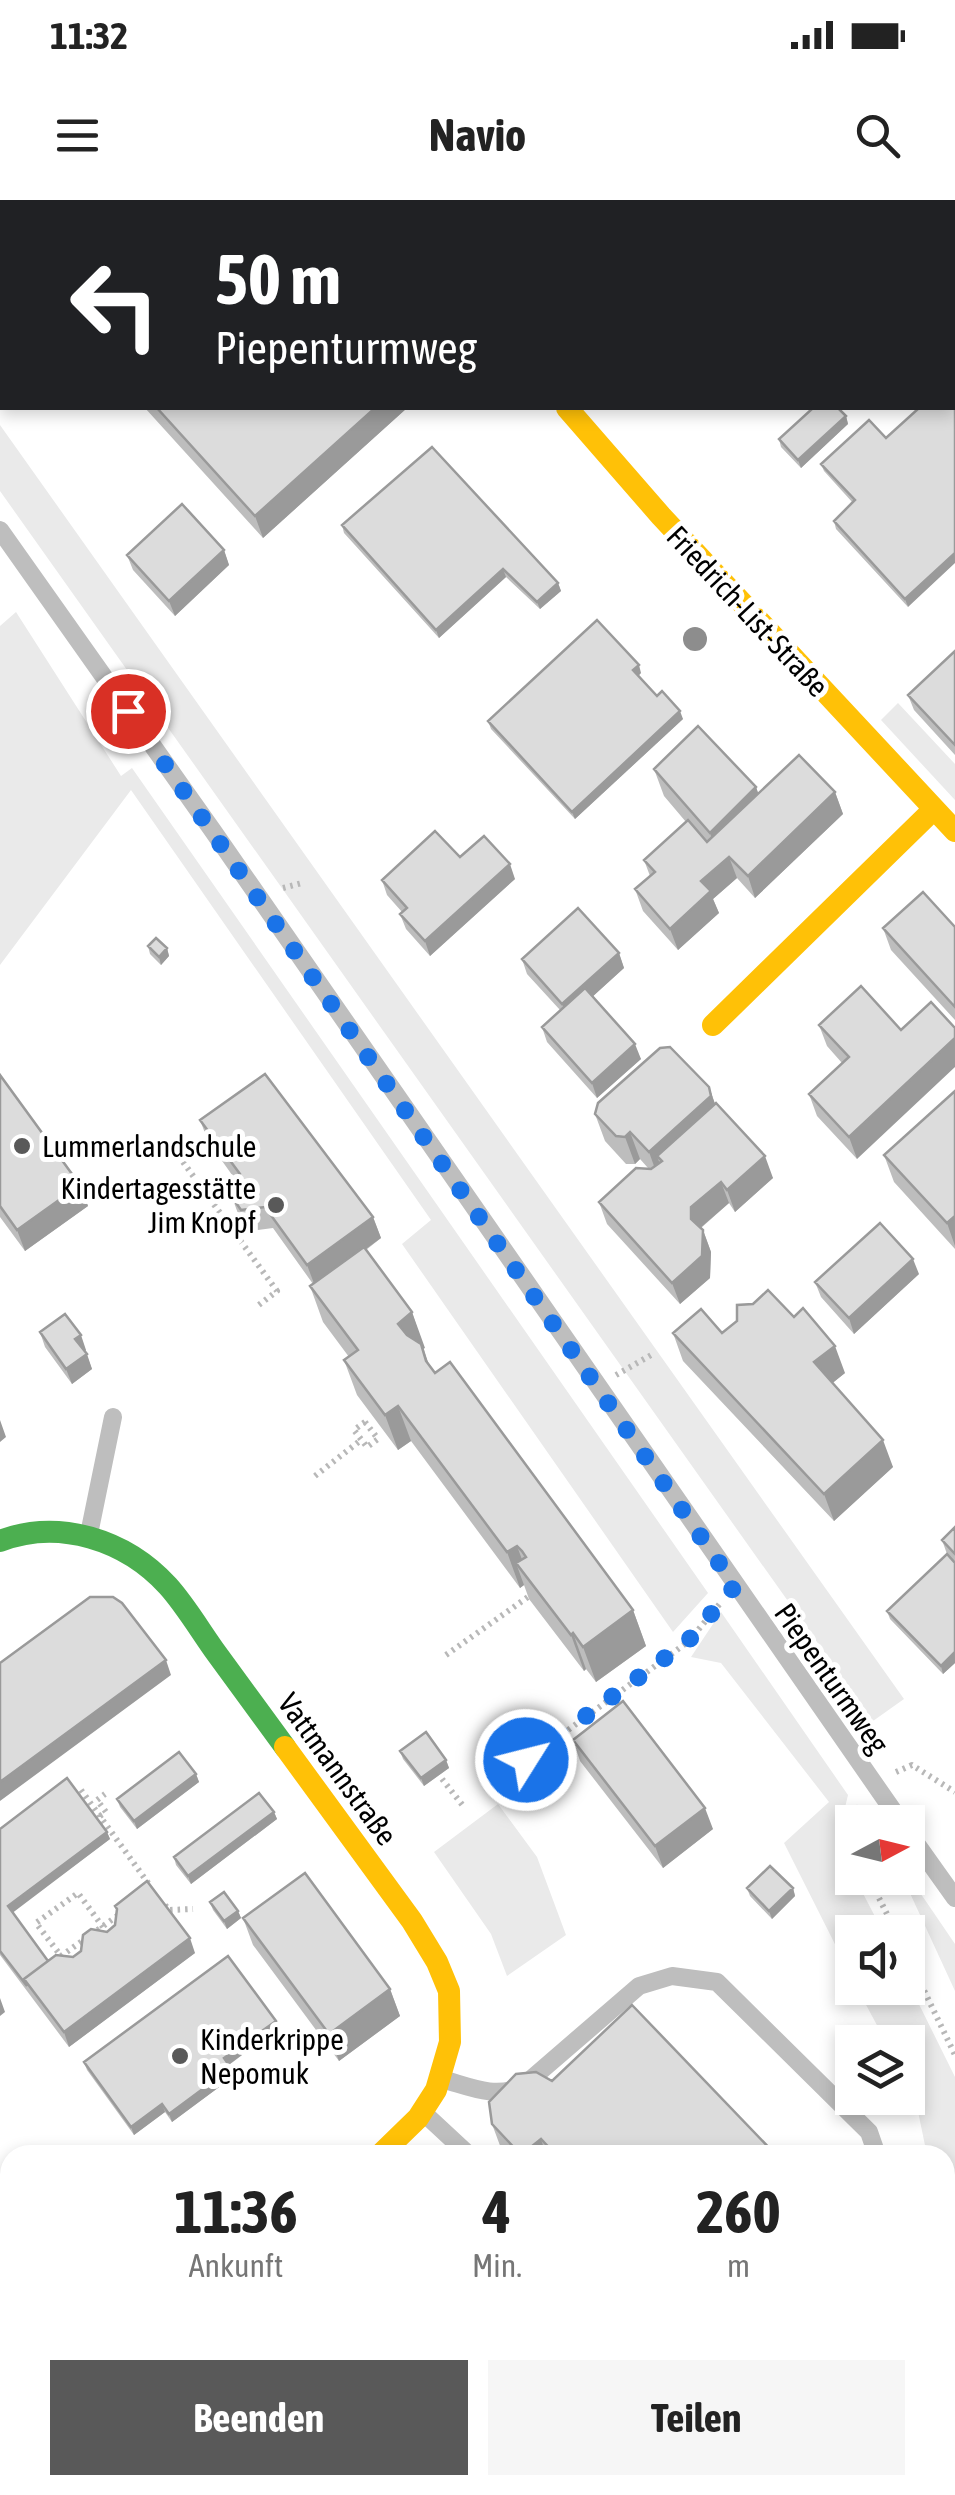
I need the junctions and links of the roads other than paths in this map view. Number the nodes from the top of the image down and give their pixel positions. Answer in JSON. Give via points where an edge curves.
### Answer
{"nodes":[{"id":1,"x":569,"y":410,"type":"edge"},
{"id":2,"x":0,"y":530,"type":"edge"},
{"id":3,"x":933,"y":810,"type":"junction"},
{"id":4,"x":955,"y":832,"type":"edge"},
{"id":5,"x":713,"y":1025,"type":"dead end"},
{"id":6,"x":114,"y":1417,"type":"dead end"},
{"id":7,"x":88,"y":1534,"type":"junction"},
{"id":8,"x":0,"y":1541,"type":"edge"},
{"id":9,"x":889,"y":1805,"type":"edge"},
{"id":10,"x":925,"y":1856,"type":"edge"},
{"id":11,"x":955,"y":1898,"type":"edge"},
{"id":12,"x":440,"y":2078,"type":"junction"},
{"id":13,"x":422,"y":2113,"type":"junction"},
{"id":14,"x":390,"y":2145,"type":"edge"},
{"id":15,"x":458,"y":2145,"type":"edge"},
{"id":16,"x":874,"y":2145,"type":"edge"}],
"edges":[{"from":1,"to":3,"type":"street","name":"Friedrich-List-Straße"},
{"from":2,"to":9,"type":"lane","name":"Piepenturmweg"},
{"from":3,"to":4,"type":"street","name":"Friedrich-List-Straße"},
{"from":3,"to":5,"type":"street"},
{"from":6,"to":7,"type":"lane"},
{"from":7,"to":8,"type":"street","name":"Vattmannstraße","via":[[62,1531]]},
{"from":7,"to":12,"type":"street","name":"Vattmannstraße","via":[[139,1560],[168,1586],[412,1922],[444,1976],[452,2010]]},
{"from":10,"to":11,"type":"lane"},
{"from":12,"to":13,"type":"street","name":"Vattmannstraße"},
{"from":12,"to":16,"type":"lane","via":[[505,2093],[522,2087],[639,1986],[672,1976],[717,1982],[870,2132]]},
{"from":13,"to":14,"type":"street","name":"Vattmannstraße"},
{"from":13,"to":15,"type":"lane"}]}
